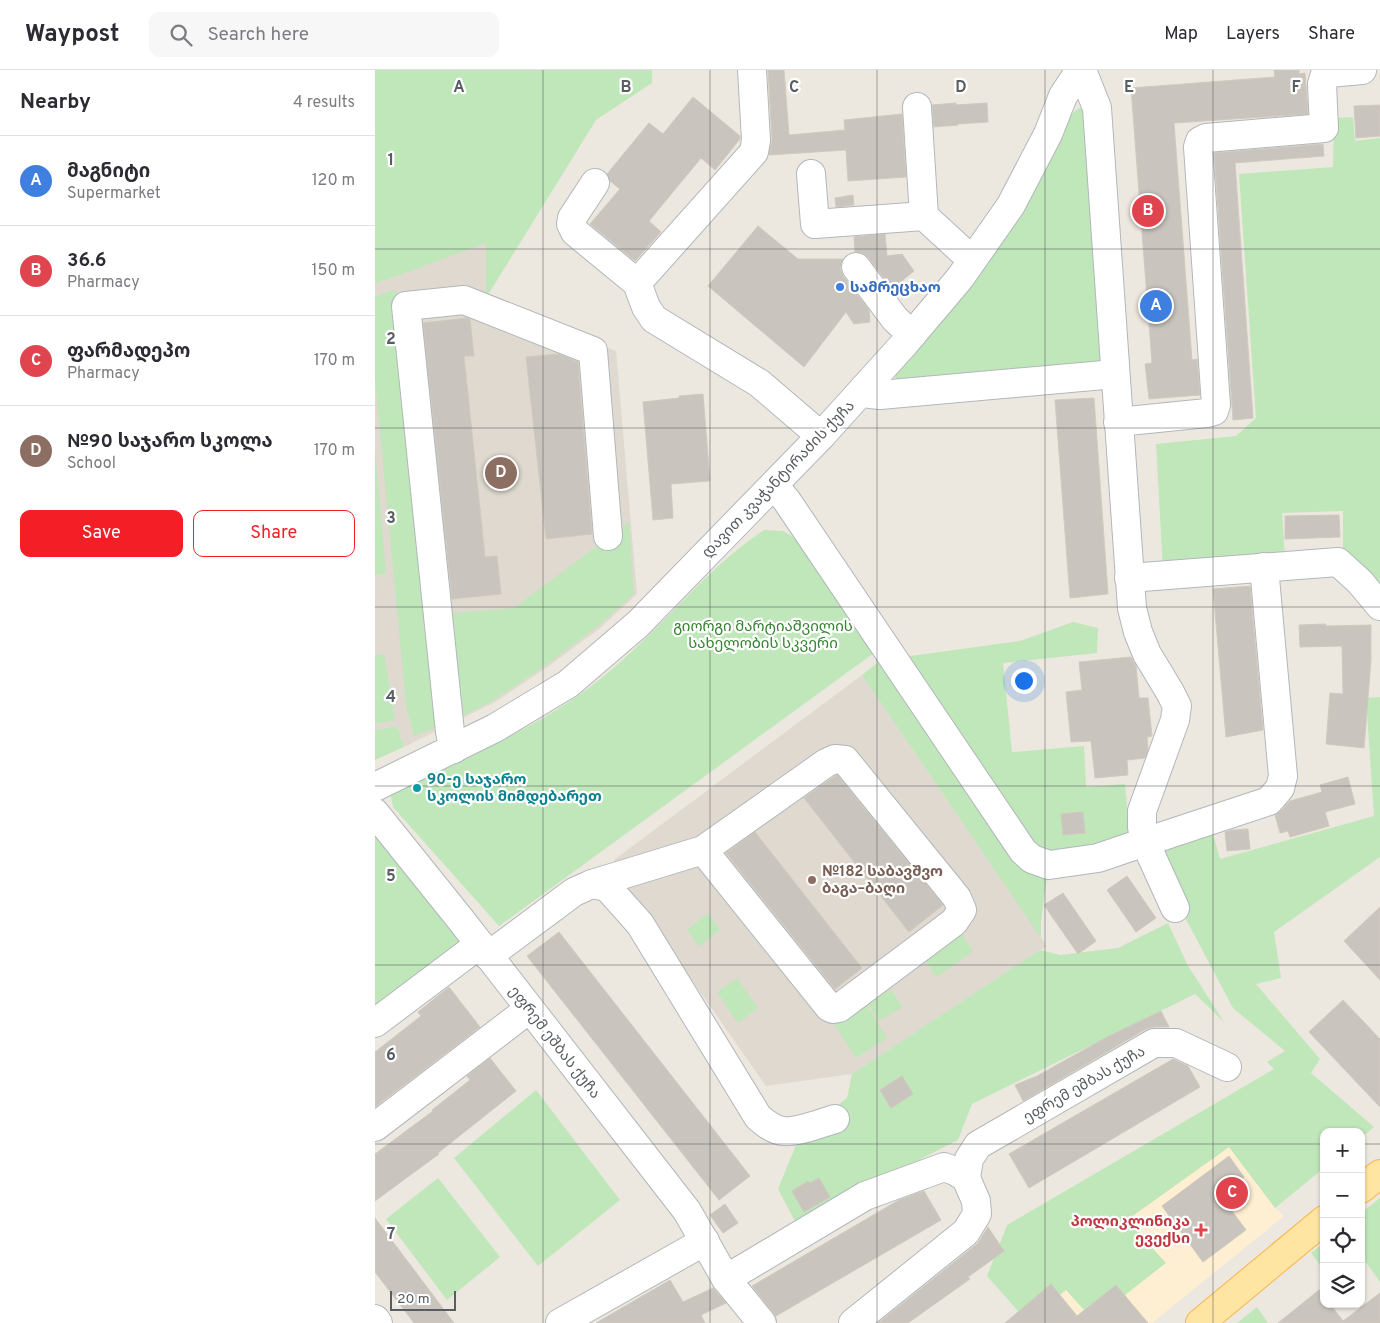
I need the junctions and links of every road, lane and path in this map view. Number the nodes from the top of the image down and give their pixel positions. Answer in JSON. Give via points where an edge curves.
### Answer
{"nodes":[{"id":1,"x":752,"y":70,"type":"edge"},
{"id":2,"x":1081,"y":70,"type":"edge"},
{"id":3,"x":1362,"y":70,"type":"edge"},
{"id":4,"x":917,"y":106,"type":"dead end"},
{"id":5,"x":811,"y":174,"type":"dead end"},
{"id":6,"x":595,"y":182,"type":"dead end"},
{"id":7,"x":924,"y":216,"type":"junction"},
{"id":8,"x":973,"y":260,"type":"junction"},
{"id":9,"x":856,"y":267,"type":"dead end"},
{"id":10,"x":637,"y":283,"type":"junction"},
{"id":11,"x":912,"y":334,"type":"junction"},
{"id":12,"x":1115,"y":374,"type":"junction"},
{"id":13,"x":864,"y":388,"type":"junction"},
{"id":14,"x":1118,"y":422,"type":"junction"},
{"id":15,"x":821,"y":436,"type":"junction"},
{"id":16,"x":774,"y":485,"type":"junction"},
{"id":17,"x":608,"y":536,"type":"dead end"},
{"id":18,"x":1265,"y":567,"type":"junction"},
{"id":19,"x":1129,"y":578,"type":"junction"},
{"id":20,"x":1380,"y":606,"type":"edge"},
{"id":21,"x":454,"y":748,"type":"junction"},
{"id":22,"x":375,"y":787,"type":"edge"},
{"id":23,"x":375,"y":813,"type":"edge"},
{"id":24,"x":1145,"y":842,"type":"junction"},
{"id":25,"x":703,"y":850,"type":"junction"},
{"id":26,"x":592,"y":884,"type":"junction"},
{"id":27,"x":1175,"y":908,"type":"dead end"},
{"id":28,"x":484,"y":950,"type":"junction"},
{"id":29,"x":529,"y":1009,"type":"junction"},
{"id":30,"x":375,"y":1023,"type":"edge"},
{"id":31,"x":1227,"y":1067,"type":"dead end"},
{"id":32,"x":835,"y":1119,"type":"dead end"},
{"id":33,"x":375,"y":1127,"type":"edge"},
{"id":34,"x":1380,"y":1174,"type":"edge"},
{"id":35,"x":966,"y":1178,"type":"junction"},
{"id":36,"x":1365,"y":1186,"type":"edge"},
{"id":37,"x":1320,"y":1223,"type":"edge"},
{"id":38,"x":705,"y":1241,"type":"junction"},
{"id":39,"x":726,"y":1279,"type":"junction"},
{"id":40,"x":375,"y":1319,"type":"edge"},
{"id":41,"x":378,"y":1323,"type":"edge"},
{"id":42,"x":560,"y":1323,"type":"edge"},
{"id":43,"x":762,"y":1323,"type":"edge"},
{"id":44,"x":853,"y":1323,"type":"edge"},
{"id":45,"x":1200,"y":1323,"type":"edge"}],
"edges":[{"from":1,"to":10,"type":"street","via":[[754,152]]},
{"from":2,"to":8,"type":"street","name":"დავით კვაჭანტირაძის ქუჩა","via":[[1063,96],[1048,134],[1011,205]]},
{"from":2,"to":12,"type":"street","via":[[1097,108]]},
{"from":3,"to":14,"type":"street","via":[[1329,73],[1323,77],[1324,128],[1200,141],[1216,405],[1214,411],[1207,413]]},
{"from":4,"to":7,"type":"street"},
{"from":5,"to":7,"type":"street","via":[[815,224]]},
{"from":6,"to":10,"type":"street","via":[[571,218],[571,224],[575,232]]},
{"from":7,"to":8,"type":"street"},
{"from":8,"to":11,"type":"street","name":"დავით კვაჭანტირაძის ქუჩა"},
{"from":9,"to":11,"type":"street","via":[[895,319]]},
{"from":10,"to":15,"type":"street","via":[[646,307],[655,319],[759,383]]},
{"from":11,"to":13,"type":"street","name":"დავით კვაჭანტირაძის ქუჩა"},
{"from":12,"to":13,"type":"street","via":[[880,394],[870,394]]},
{"from":12,"to":14,"type":"street"},
{"from":13,"to":15,"type":"street","name":"დავით კვაჭანტირაძის ქუჩა"},
{"from":14,"to":19,"type":"street"},
{"from":15,"to":16,"type":"street","name":"დავით კვაჭანტირაძის ქუჩა"},
{"from":16,"to":21,"type":"street","name":"დავით კვაჭანტირაძის ქუჩა","via":[[638,624],[568,684],[495,728]]},
{"from":16,"to":24,"type":"street","via":[[1023,851],[1032,859],[1049,865],[1099,858]]},
{"from":17,"to":21,"type":"street","via":[[593,351],[464,300],[406,306]]},
{"from":18,"to":19,"type":"street"},
{"from":18,"to":20,"type":"street","via":[[1338,562]]},
{"from":18,"to":24,"type":"street","via":[[1283,776],[1280,788],[1269,801]]},
{"from":19,"to":24,"type":"street","via":[[1138,632],[1177,706],[1175,720],[1142,811]]},
{"from":21,"to":22,"type":"street","name":"დავით კვაჭანტირაძის ქუჩა"},
{"from":23,"to":28,"type":"street","name":"ეფრემ ეშბას ქუჩა"},
{"from":24,"to":27,"type":"street"},
{"from":25,"to":25,"type":"street","via":[[833,1009],[839,1008],[954,922],[962,910],[957,898],[845,760],[826,763]]},
{"from":25,"to":26,"type":"street"},
{"from":26,"to":28,"type":"street","via":[[574,892]]},
{"from":26,"to":32,"type":"street","via":[[607,887],[640,924],[758,1117],[782,1131]]},
{"from":28,"to":29,"type":"street","name":"ეფრემ ეშბას ქუჩა"},
{"from":28,"to":30,"type":"street"},
{"from":29,"to":33,"type":"street"},
{"from":29,"to":38,"type":"street","name":"ეფრემ ეშბას ქუჩა","via":[[687,1210]]},
{"from":31,"to":35,"type":"street","name":"ეფრემ ეშბას ქუჩა","via":[[1176,1043],[1154,1044],[978,1145],[969,1159]]},
{"from":34,"to":36,"type":"main road"},
{"from":35,"to":39,"type":"street","via":[[944,1167],[865,1196]]},
{"from":35,"to":44,"type":"street","via":[[976,1201],[977,1214],[966,1232]]},
{"from":37,"to":45,"type":"main road"},
{"from":38,"to":39,"type":"street","name":"ეფრემ ეშბას ქუჩა"},
{"from":38,"to":42,"type":"street"},
{"from":39,"to":43,"type":"street","name":"ეფრემ ეშბას ქუჩა"},
{"from":40,"to":41,"type":"street"}]}
